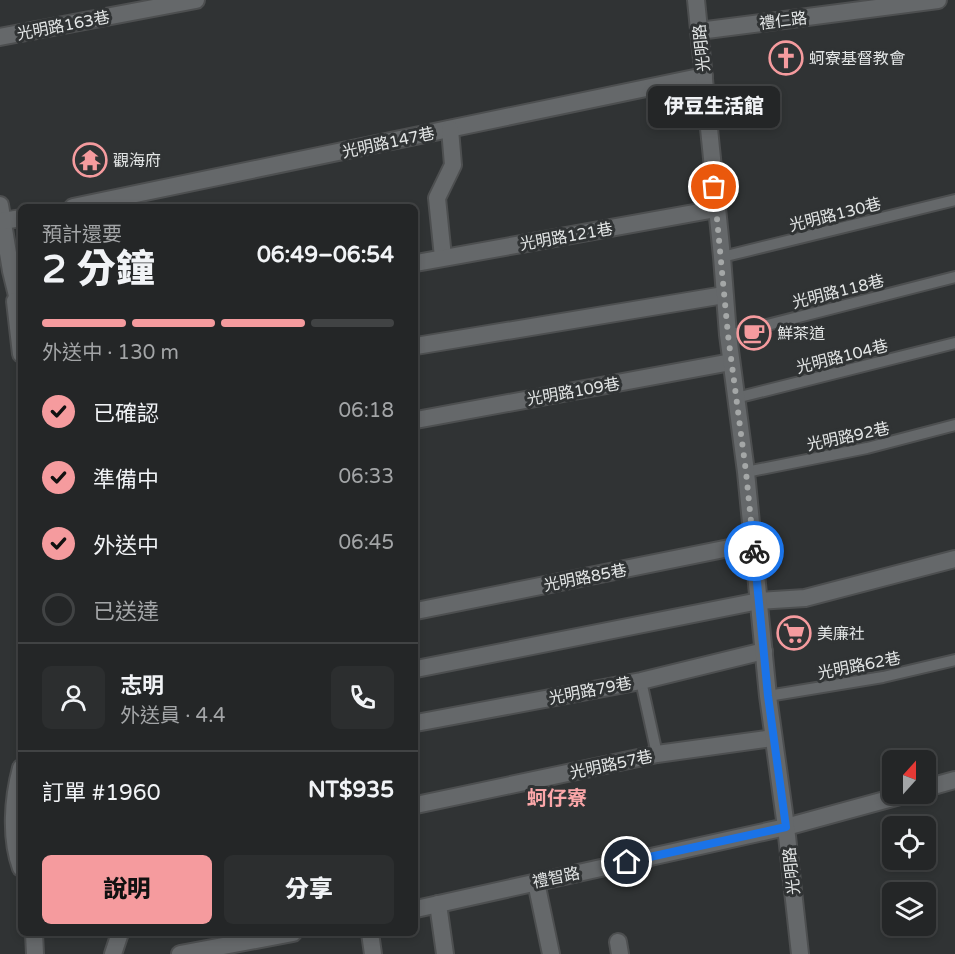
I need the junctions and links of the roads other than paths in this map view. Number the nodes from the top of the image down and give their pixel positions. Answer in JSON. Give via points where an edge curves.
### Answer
{"nodes":[{"id":1,"x":196,"y":0,"type":"edge"},
{"id":2,"x":696,"y":0,"type":"edge"},
{"id":3,"x":938,"y":0,"type":"edge"},
{"id":4,"x":699,"y":31,"type":"junction"},
{"id":5,"x":0,"y":38,"type":"edge"},
{"id":6,"x":704,"y":76,"type":"junction"},
{"id":7,"x":450,"y":129,"type":"junction"},
{"id":8,"x":955,"y":200,"type":"edge"},
{"id":9,"x":88,"y":204,"type":"edge"},
{"id":10,"x":716,"y":209,"type":"junction"},
{"id":11,"x":1,"y":213,"type":"edge"},
{"id":12,"x":18,"y":217,"type":"edge"},
{"id":13,"x":443,"y":257,"type":"junction"},
{"id":14,"x":722,"y":257,"type":"junction"},
{"id":15,"x":418,"y":262,"type":"edge"},
{"id":16,"x":11,"y":271,"type":"junction"},
{"id":17,"x":955,"y":277,"type":"edge"},
{"id":18,"x":724,"y":294,"type":"junction"},
{"id":19,"x":18,"y":300,"type":"edge"},
{"id":20,"x":18,"y":329,"type":"edge"},
{"id":21,"x":728,"y":335,"type":"junction"},
{"id":22,"x":955,"y":343,"type":"edge"},
{"id":23,"x":418,"y":346,"type":"edge"},
{"id":24,"x":731,"y":362,"type":"junction"},
{"id":25,"x":736,"y":398,"type":"junction"},
{"id":26,"x":418,"y":420,"type":"edge"},
{"id":27,"x":955,"y":425,"type":"edge"},
{"id":28,"x":746,"y":472,"type":"junction"},
{"id":29,"x":753,"y":543,"type":"junction"},
{"id":30,"x":955,"y":559,"type":"edge"},
{"id":31,"x":759,"y":601,"type":"junction"},
{"id":32,"x":418,"y":611,"type":"edge"},
{"id":33,"x":764,"y":651,"type":"junction"},
{"id":34,"x":955,"y":660,"type":"edge"},
{"id":35,"x":418,"y":669,"type":"edge"},
{"id":36,"x":640,"y":681,"type":"junction"},
{"id":37,"x":768,"y":696,"type":"junction"},
{"id":38,"x":418,"y":723,"type":"edge"},
{"id":39,"x":773,"y":738,"type":"junction"},
{"id":40,"x":657,"y":754,"type":"junction"},
{"id":41,"x":18,"y":778,"type":"edge"},
{"id":42,"x":955,"y":780,"type":"edge"},
{"id":43,"x":936,"y":785,"type":"edge"},
{"id":44,"x":882,"y":801,"type":"edge"},
{"id":45,"x":418,"y":806,"type":"edge"},
{"id":46,"x":786,"y":827,"type":"junction"},
{"id":47,"x":18,"y":860,"type":"edge"},
{"id":48,"x":536,"y":882,"type":"junction"},
{"id":49,"x":438,"y":904,"type":"junction"},
{"id":50,"x":418,"y":909,"type":"edge"},
{"id":51,"x":34,"y":936,"type":"edge"},
{"id":52,"x":119,"y":936,"type":"edge"},
{"id":53,"x":277,"y":936,"type":"edge"},
{"id":54,"x":370,"y":936,"type":"edge"},
{"id":55,"x":35,"y":954,"type":"edge"},
{"id":56,"x":113,"y":954,"type":"edge"},
{"id":57,"x":180,"y":954,"type":"edge"},
{"id":58,"x":373,"y":954,"type":"edge"},
{"id":59,"x":445,"y":954,"type":"edge"},
{"id":60,"x":551,"y":954,"type":"edge"},
{"id":61,"x":800,"y":954,"type":"edge"}],
"edges":[{"from":1,"to":5,"type":"street","name":"光明路163巷"},
{"from":2,"to":4,"type":"street","name":"光明路"},
{"from":3,"to":4,"type":"street","name":"禮仁路"},
{"from":4,"to":6,"type":"street","name":"光明路"},
{"from":6,"to":7,"type":"street","name":"光明路147巷"},
{"from":6,"to":10,"type":"street","name":"光明路"},
{"from":7,"to":9,"type":"street","name":"光明路147巷"},
{"from":7,"to":13,"type":"street","via":[[453,165],[437,198]]},
{"from":8,"to":14,"type":"lane","name":"光明路130巷"},
{"from":10,"to":13,"type":"street","name":"光明路121巷"},
{"from":10,"to":14,"type":"street","name":"光明路"},
{"from":11,"to":12,"type":"street"},
{"from":11,"to":16,"type":"street"},
{"from":13,"to":15,"type":"street","name":"光明路121巷"},
{"from":14,"to":18,"type":"street","name":"光明路"},
{"from":16,"to":19,"type":"street"},
{"from":16,"to":20,"type":"street"},
{"from":17,"to":21,"type":"lane","name":"光明路118巷"},
{"from":18,"to":21,"type":"street","name":"光明路"},
{"from":18,"to":23,"type":"street"},
{"from":21,"to":24,"type":"street","name":"光明路"},
{"from":22,"to":25,"type":"lane","name":"光明路104巷"},
{"from":24,"to":25,"type":"street","name":"光明路"},
{"from":24,"to":26,"type":"street","name":"光明路109巷"},
{"from":25,"to":28,"type":"street","name":"光明路"},
{"from":27,"to":28,"type":"lane","name":"光明路92巷","via":[[867,448]]},
{"from":28,"to":29,"type":"street","name":"光明路"},
{"from":29,"to":31,"type":"street","name":"光明路"},
{"from":29,"to":32,"type":"street","name":"光明路85巷"},
{"from":30,"to":31,"type":"street","via":[[805,598]]},
{"from":31,"to":33,"type":"street","name":"光明路"},
{"from":31,"to":35,"type":"street"},
{"from":33,"to":36,"type":"street","name":"光明路79巷"},
{"from":33,"to":37,"type":"street","name":"光明路"},
{"from":34,"to":37,"type":"lane","name":"光明路62巷","via":[[884,677]]},
{"from":36,"to":38,"type":"street","name":"光明路79巷"},
{"from":36,"to":40,"type":"lane"},
{"from":37,"to":39,"type":"street","name":"光明路"},
{"from":39,"to":40,"type":"street","name":"光明路57巷"},
{"from":39,"to":46,"type":"street","name":"光明路"},
{"from":40,"to":45,"type":"street","name":"光明路57巷"},
{"from":41,"to":47,"type":"street"},
{"from":42,"to":43,"type":"street"},
{"from":44,"to":46,"type":"street","name":"禮智路"},
{"from":46,"to":48,"type":"street","name":"禮智路"},
{"from":46,"to":61,"type":"street","name":"光明路"},
{"from":48,"to":49,"type":"street","name":"禮智路"},
{"from":48,"to":60,"type":"street"},
{"from":49,"to":50,"type":"street","name":"禮智路"},
{"from":49,"to":59,"type":"street"},
{"from":51,"to":55,"type":"street"},
{"from":52,"to":56,"type":"street"},
{"from":53,"to":57,"type":"street"},
{"from":54,"to":58,"type":"street"}]}
